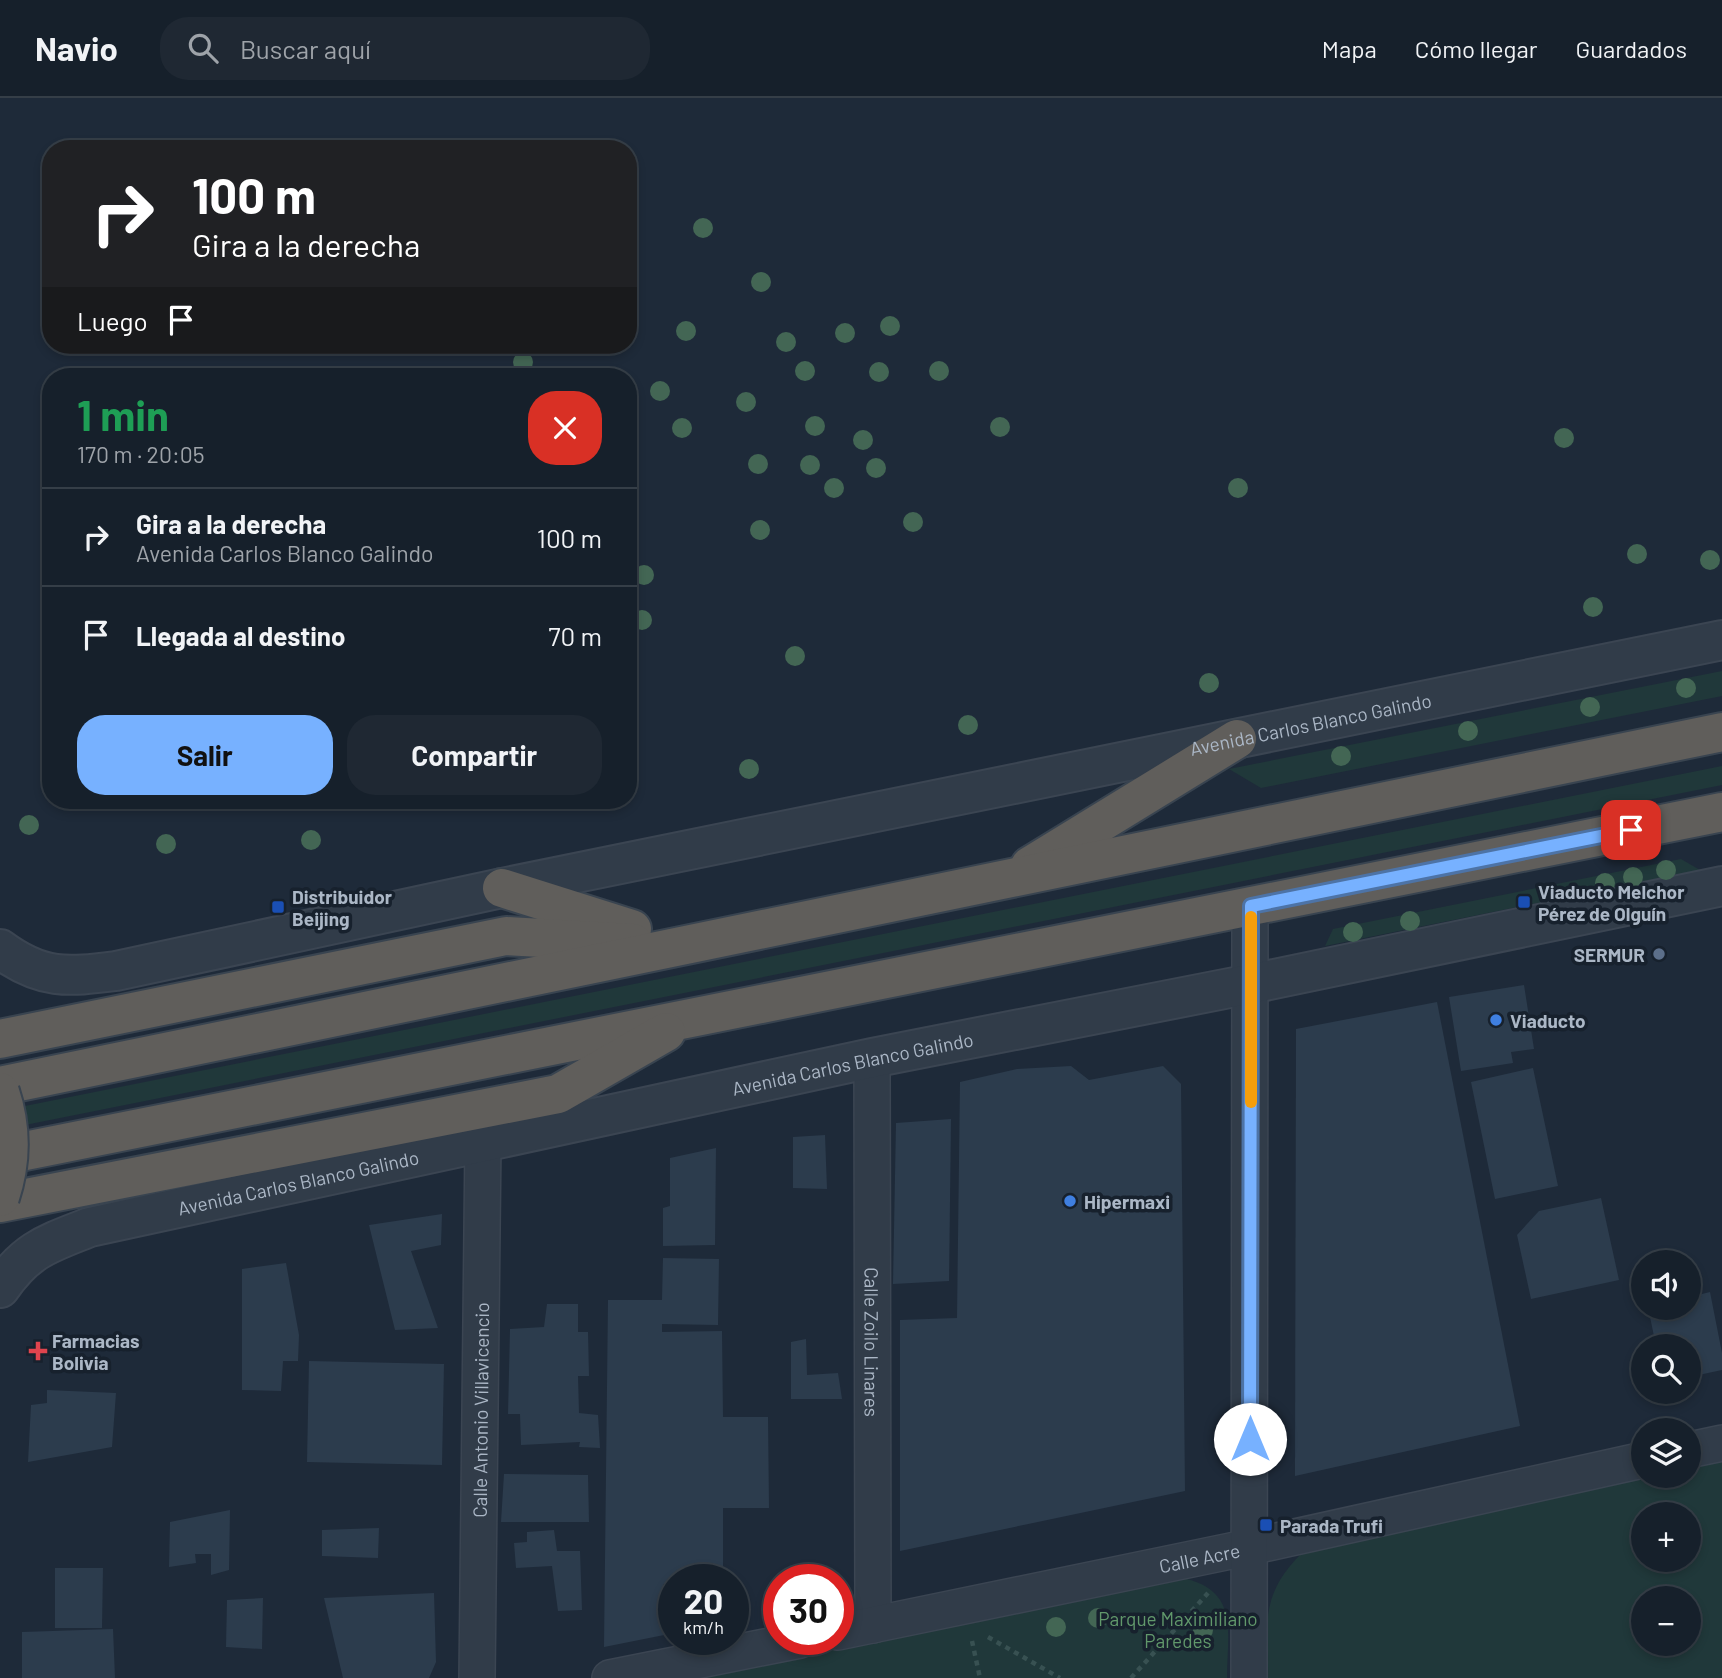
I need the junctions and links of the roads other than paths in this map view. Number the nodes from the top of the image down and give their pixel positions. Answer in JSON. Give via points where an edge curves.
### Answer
{"nodes":[{"id":1,"x":1722,"y":640,"type":"edge"},
{"id":2,"x":1722,"y":732,"type":"edge"},
{"id":3,"x":1237,"y":739,"type":"junction"},
{"id":4,"x":1722,"y":812,"type":"edge"},
{"id":5,"x":1685,"y":819,"type":"junction"},
{"id":6,"x":1722,"y":828,"type":"edge"},
{"id":7,"x":1007,"y":880,"type":"junction"},
{"id":8,"x":1722,"y":886,"type":"edge"},
{"id":9,"x":502,"y":888,"type":"junction"},
{"id":10,"x":1251,"y":906,"type":"junction"},
{"id":11,"x":688,"y":946,"type":"junction"},
{"id":12,"x":0,"y":949,"type":"edge"},
{"id":13,"x":1251,"y":984,"type":"junction"},
{"id":14,"x":695,"y":1015,"type":"junction"},
{"id":15,"x":0,"y":1039,"type":"edge"},
{"id":16,"x":872,"y":1058,"type":"junction"},
{"id":17,"x":0,"y":1086,"type":"edge"},
{"id":18,"x":0,"y":1092,"type":"edge"},
{"id":19,"x":483,"y":1141,"type":"junction"},
{"id":20,"x":0,"y":1156,"type":"edge"},
{"id":21,"x":0,"y":1200,"type":"edge"},
{"id":22,"x":1,"y":1287,"type":"edge"},
{"id":23,"x":1722,"y":1443,"type":"edge"},
{"id":24,"x":1701,"y":1447,"type":"edge"},
{"id":25,"x":1631,"y":1463,"type":"edge"},
{"id":26,"x":1250,"y":1547,"type":"junction"},
{"id":27,"x":873,"y":1625,"type":"junction"},
{"id":28,"x":854,"y":1629,"type":"edge"},
{"id":29,"x":763,"y":1647,"type":"edge"},
{"id":30,"x":477,"y":1678,"type":"edge"},
{"id":31,"x":610,"y":1678,"type":"edge"},
{"id":32,"x":1250,"y":1678,"type":"edge"}],
"edges":[{"from":1,"to":3,"type":"street","name":"Avenida Carlos Blanco Galindo"},
{"from":2,"to":7,"type":"highway"},
{"from":3,"to":7,"type":"highway"},
{"from":3,"to":9,"type":"street","name":"Avenida Carlos Blanco Galindo"},
{"from":4,"to":5,"type":"highway"},
{"from":5,"to":6,"type":"highway"},
{"from":5,"to":10,"type":"highway"},
{"from":7,"to":11,"type":"highway"},
{"from":8,"to":13,"type":"street","name":"Avenida Carlos Blanco Galindo"},
{"from":9,"to":11,"type":"highway"},
{"from":9,"to":12,"type":"street","name":"Avenida Carlos Blanco Galindo","via":[[116,971],[67,976],[24,967]]},
{"from":10,"to":13,"type":"street"},
{"from":10,"to":14,"type":"highway"},
{"from":11,"to":15,"type":"highway","via":[[506,936]]},
{"from":11,"to":17,"type":"highway"},
{"from":13,"to":16,"type":"street","name":"Avenida Carlos Blanco Galindo"},
{"from":13,"to":26,"type":"street"},
{"from":14,"to":20,"type":"highway"},
{"from":14,"to":21,"type":"highway","via":[[558,1094]]},
{"from":16,"to":19,"type":"street","name":"Avenida Carlos Blanco Galindo"},
{"from":16,"to":27,"type":"street","name":"Calle Zoilo Linares"},
{"from":18,"to":21,"type":"highway","bridge":true,"via":[[10,1146]]},
{"from":19,"to":22,"type":"street","name":"Avenida Carlos Blanco Galindo","via":[[90,1227],[39,1249],[16,1265]]},
{"from":19,"to":30,"type":"street","name":"Calle Antonio Villavicencio"},
{"from":23,"to":24,"type":"street"},
{"from":25,"to":26,"type":"street","name":"Calle Acre"},
{"from":26,"to":27,"type":"street","name":"Calle Acre"},
{"from":26,"to":32,"type":"street"},
{"from":27,"to":28,"type":"street","name":"Calle Acre"},
{"from":29,"to":31,"type":"street"}]}
